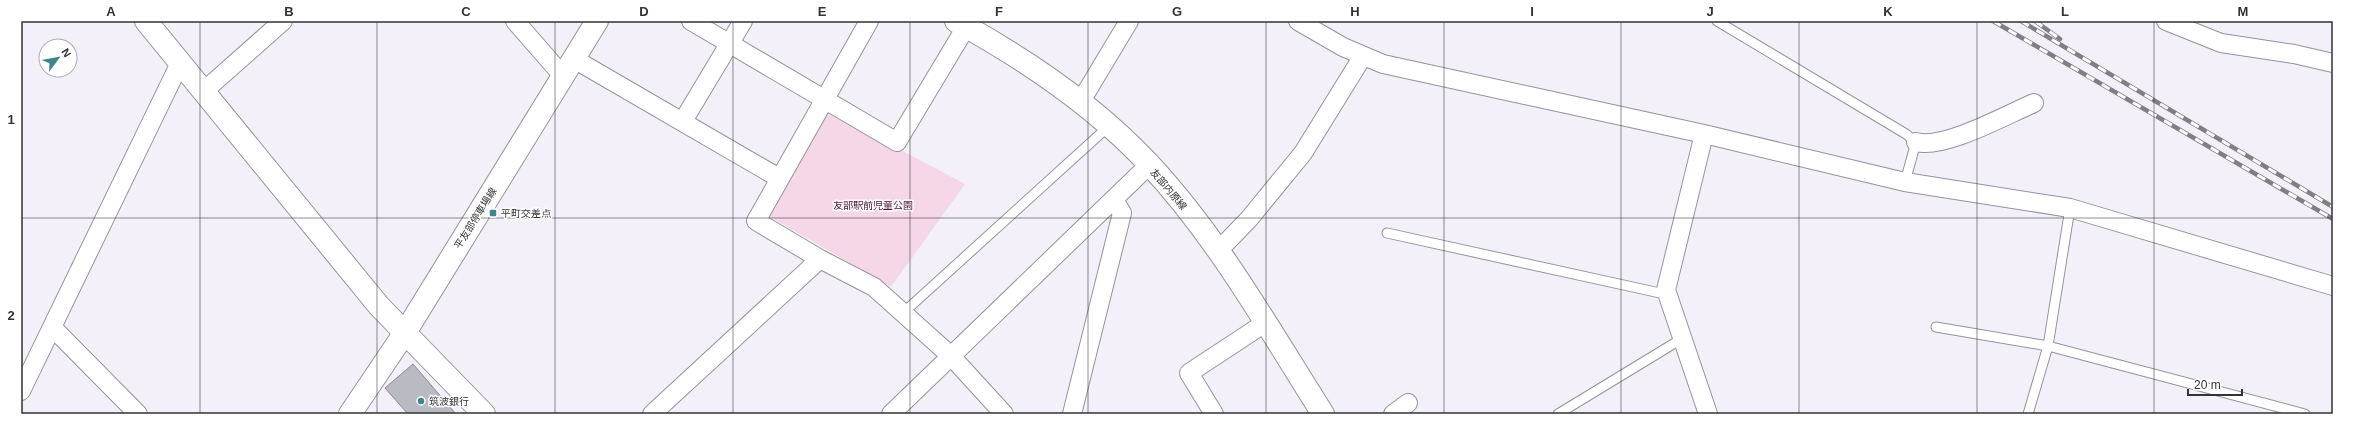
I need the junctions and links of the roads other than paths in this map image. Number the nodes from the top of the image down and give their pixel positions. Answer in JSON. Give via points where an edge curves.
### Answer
{"nodes":[{"id":1,"x":146,"y":21,"type":"edge"},
{"id":2,"x":283,"y":21,"type":"edge"},
{"id":3,"x":515,"y":21,"type":"edge"},
{"id":4,"x":597,"y":21,"type":"edge"},
{"id":5,"x":691,"y":21,"type":"edge"},
{"id":6,"x":744,"y":21,"type":"edge"},
{"id":7,"x":869,"y":21,"type":"edge"},
{"id":8,"x":1129,"y":21,"type":"edge"},
{"id":9,"x":1298,"y":21,"type":"edge"},
{"id":10,"x":1717,"y":21,"type":"edge"},
{"id":11,"x":2166,"y":21,"type":"edge"},
{"id":12,"x":961,"y":24,"type":"edge"},
{"id":13,"x":731,"y":44,"type":"junction"},
{"id":14,"x":1363,"y":56,"type":"junction"},
{"id":15,"x":180,"y":63,"type":"junction"},
{"id":16,"x":2333,"y":63,"type":"edge"},
{"id":17,"x":569,"y":68,"type":"junction"},
{"id":18,"x":204,"y":91,"type":"junction"},
{"id":19,"x":823,"y":99,"type":"junction"},
{"id":20,"x":1081,"y":101,"type":"junction"},
{"id":21,"x":2034,"y":103,"type":"dead end"},
{"id":22,"x":683,"y":121,"type":"junction"},
{"id":23,"x":1109,"y":126,"type":"junction"},
{"id":24,"x":1704,"y":134,"type":"junction"},
{"id":25,"x":1916,"y":142,"type":"junction"},
{"id":26,"x":1150,"y":165,"type":"junction"},
{"id":27,"x":779,"y":178,"type":"junction"},
{"id":28,"x":1905,"y":182,"type":"junction"},
{"id":29,"x":1114,"y":200,"type":"junction"},
{"id":30,"x":2070,"y":208,"type":"junction"},
{"id":31,"x":1387,"y":233,"type":"dead end"},
{"id":32,"x":1218,"y":251,"type":"junction"},
{"id":33,"x":820,"y":259,"type":"junction"},
{"id":34,"x":2333,"y":286,"type":"edge"},
{"id":35,"x":1669,"y":296,"type":"junction"},
{"id":36,"x":903,"y":313,"type":"junction"},
{"id":37,"x":1265,"y":323,"type":"junction"},
{"id":38,"x":52,"y":327,"type":"junction"},
{"id":39,"x":1936,"y":327,"type":"dead end"},
{"id":40,"x":406,"y":331,"type":"junction"},
{"id":41,"x":1683,"y":338,"type":"junction"},
{"id":42,"x":2048,"y":346,"type":"junction"},
{"id":43,"x":951,"y":356,"type":"junction"},
{"id":44,"x":21,"y":391,"type":"edge"},
{"id":45,"x":1408,"y":403,"type":"dead end"},
{"id":46,"x":138,"y":414,"type":"edge"},
{"id":47,"x":350,"y":414,"type":"edge"},
{"id":48,"x":484,"y":414,"type":"edge"},
{"id":49,"x":652,"y":414,"type":"edge"},
{"id":50,"x":891,"y":414,"type":"edge"},
{"id":51,"x":1004,"y":414,"type":"edge"},
{"id":52,"x":1072,"y":414,"type":"edge"},
{"id":53,"x":1214,"y":414,"type":"edge"},
{"id":54,"x":1323,"y":414,"type":"edge"},
{"id":55,"x":1393,"y":414,"type":"edge"},
{"id":56,"x":1558,"y":414,"type":"edge"},
{"id":57,"x":1708,"y":414,"type":"edge"},
{"id":58,"x":2028,"y":414,"type":"edge"},
{"id":59,"x":2305,"y":414,"type":"edge"}],
"edges":[{"from":1,"to":15,"type":"main road"},
{"from":2,"to":18,"type":"street"},
{"from":3,"to":17,"type":"street"},
{"from":4,"to":17,"type":"main road","name":"平友部停車場線"},
{"from":5,"to":13,"type":"street"},
{"from":6,"to":13,"type":"street"},
{"from":7,"to":19,"type":"street"},
{"from":8,"to":20,"type":"street"},
{"from":9,"to":14,"type":"street","via":[[1342,47]]},
{"from":10,"to":25,"type":"lane"},
{"from":11,"to":16,"type":"street","via":[[2221,43],[2294,54]]},
{"from":12,"to":19,"type":"street","via":[[897,142]]},
{"from":12,"to":20,"type":"main road","name":"友部内原線","via":[[1030,65]]},
{"from":13,"to":19,"type":"street"},
{"from":13,"to":22,"type":"street"},
{"from":14,"to":24,"type":"street","via":[[1383,64]]},
{"from":14,"to":32,"type":"street","via":[[1303,153],[1249,219]]},
{"from":15,"to":18,"type":"main road"},
{"from":15,"to":38,"type":"street"},
{"from":17,"to":22,"type":"street"},
{"from":17,"to":40,"type":"main road","name":"平友部停車場線"},
{"from":18,"to":40,"type":"main road","via":[[379,306]]},
{"from":19,"to":27,"type":"street"},
{"from":20,"to":23,"type":"main road","name":"友部内原線"},
{"from":21,"to":25,"type":"street","via":[[1945,141],[1926,145]]},
{"from":22,"to":27,"type":"street"},
{"from":23,"to":26,"type":"main road","name":"友部内原線"},
{"from":23,"to":36,"type":"lane"},
{"from":24,"to":28,"type":"street"},
{"from":24,"to":35,"type":"street","via":[[1666,290]]},
{"from":25,"to":28,"type":"lane"},
{"from":26,"to":29,"type":"street"},
{"from":26,"to":32,"type":"main road","name":"友部内原線"},
{"from":27,"to":33,"type":"street","via":[[756,221]]},
{"from":28,"to":30,"type":"street"},
{"from":29,"to":43,"type":"street"},
{"from":29,"to":52,"type":"street","via":[[1122,213]]},
{"from":30,"to":34,"type":"street"},
{"from":30,"to":42,"type":"lane"},
{"from":31,"to":35,"type":"lane"},
{"from":32,"to":37,"type":"main road","name":"友部内原線"},
{"from":33,"to":36,"type":"street","via":[[874,287]]},
{"from":33,"to":49,"type":"street"},
{"from":35,"to":41,"type":"street"},
{"from":36,"to":43,"type":"street"},
{"from":37,"to":53,"type":"street","via":[[1189,374]]},
{"from":37,"to":54,"type":"main road","name":"友部内原線"},
{"from":38,"to":44,"type":"street"},
{"from":38,"to":46,"type":"street"},
{"from":39,"to":42,"type":"lane"},
{"from":40,"to":47,"type":"main road","name":"平友部停車場線"},
{"from":40,"to":48,"type":"main road"},
{"from":41,"to":56,"type":"lane"},
{"from":41,"to":57,"type":"street"},
{"from":42,"to":58,"type":"lane"},
{"from":42,"to":59,"type":"lane"},
{"from":43,"to":50,"type":"street"},
{"from":43,"to":51,"type":"street"},
{"from":45,"to":55,"type":"street"}]}
